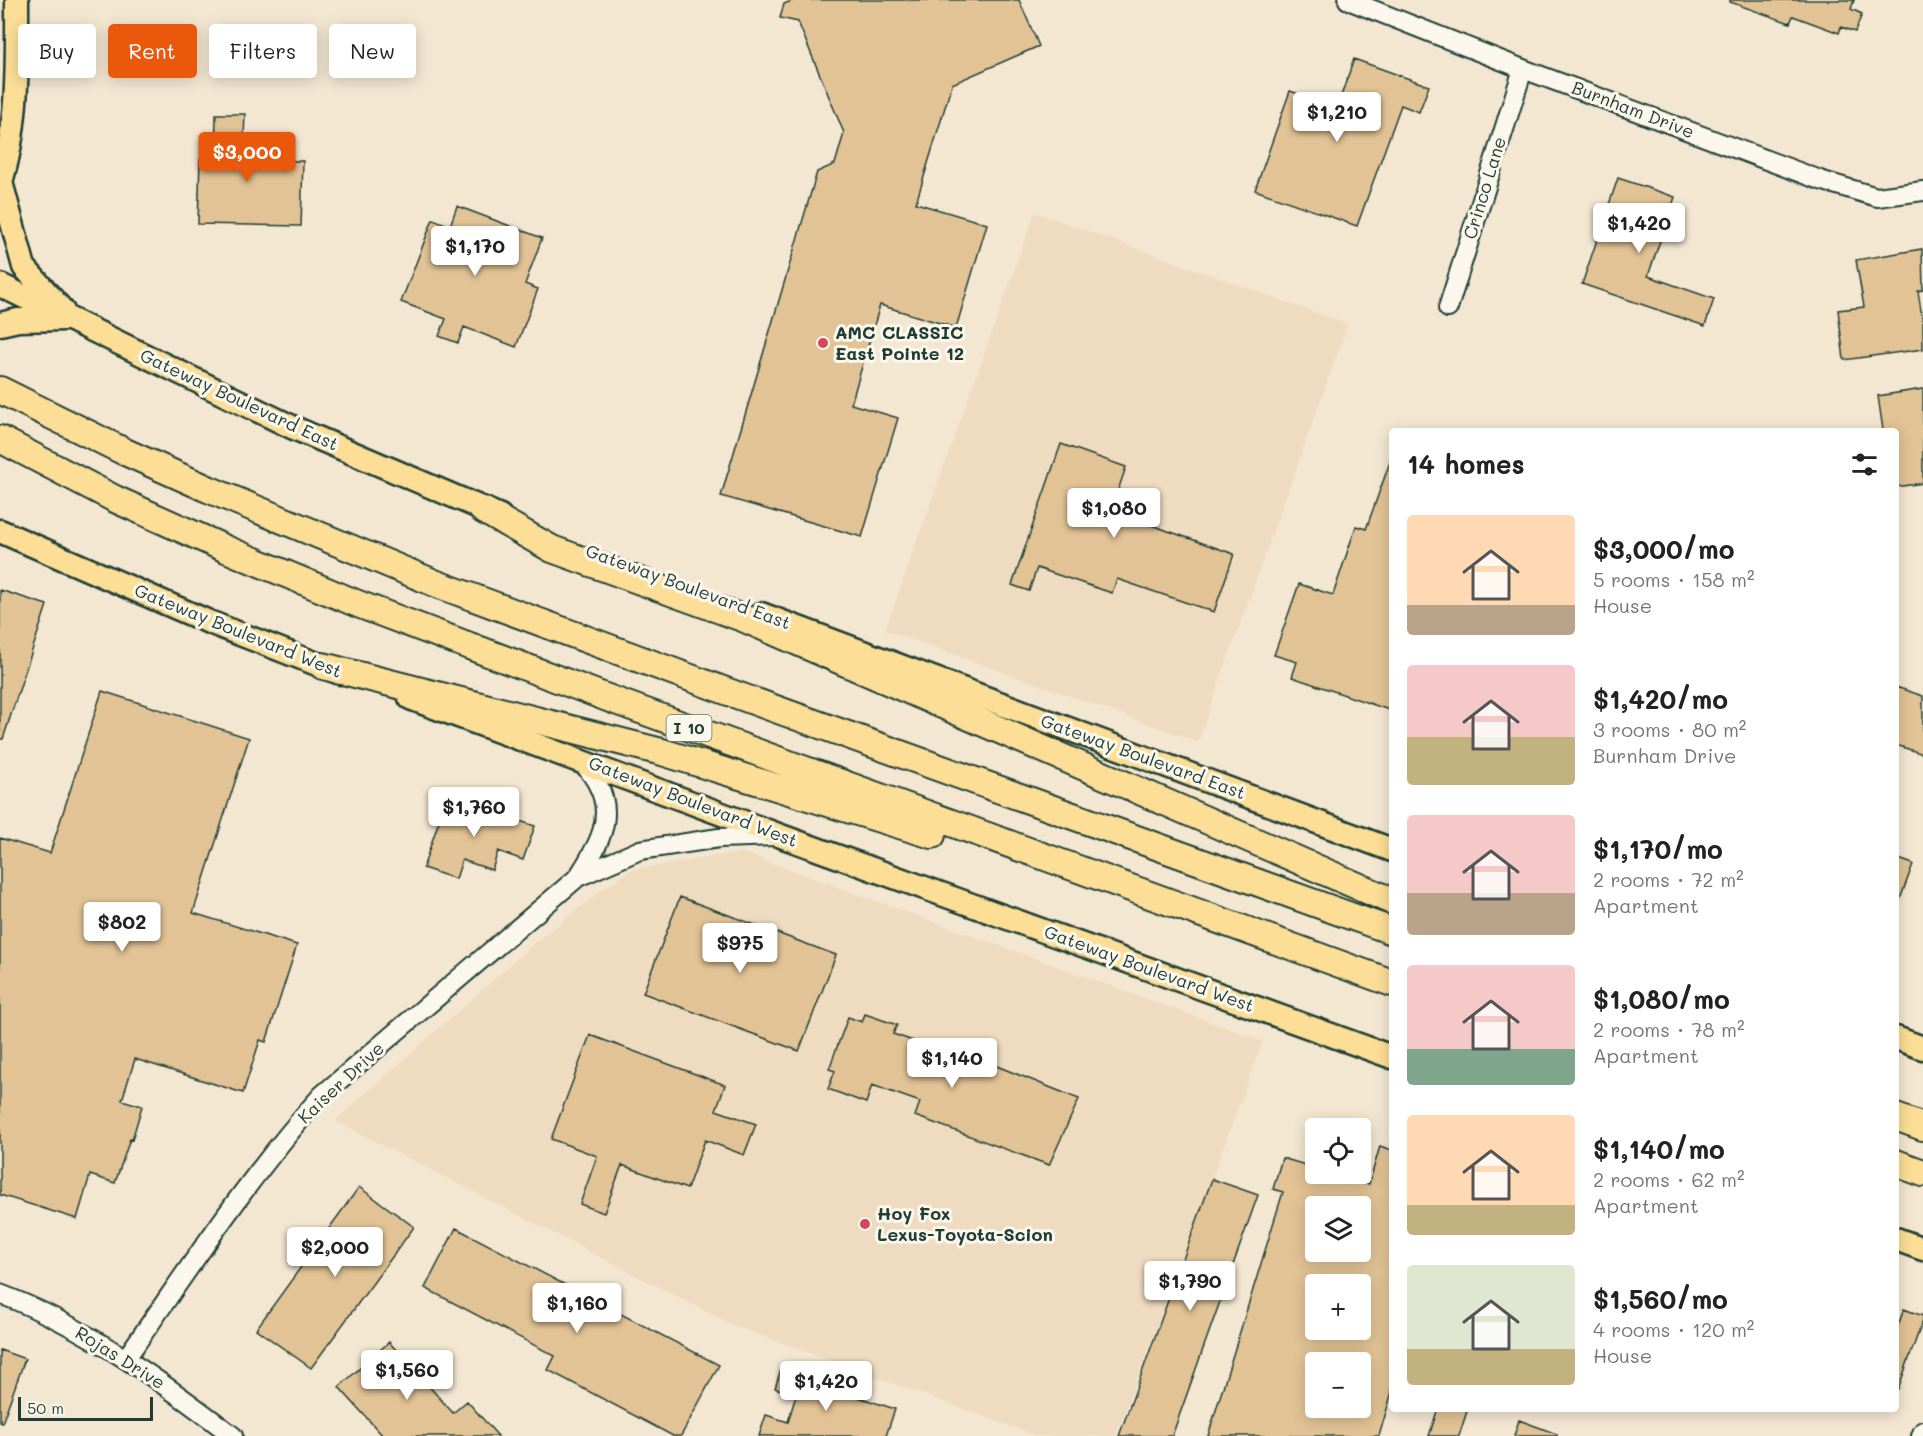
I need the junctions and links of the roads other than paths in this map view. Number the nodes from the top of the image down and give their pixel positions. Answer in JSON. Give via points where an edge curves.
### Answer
{"nodes":[{"id":1,"x":16,"y":0,"type":"edge"},
{"id":2,"x":1348,"y":0,"type":"edge"},
{"id":3,"x":1522,"y":69,"type":"junction"},
{"id":4,"x":1,"y":183,"type":"edge"},
{"id":5,"x":1923,"y":191,"type":"edge"},
{"id":6,"x":0,"y":285,"type":"edge"},
{"id":7,"x":1448,"y":308,"type":"dead end"},
{"id":8,"x":69,"y":319,"type":"junction"},
{"id":9,"x":0,"y":324,"type":"edge"},
{"id":10,"x":0,"y":390,"type":"edge"},
{"id":11,"x":0,"y":439,"type":"edge"},
{"id":12,"x":483,"y":510,"type":"junction"},
{"id":13,"x":0,"y":531,"type":"edge"},
{"id":14,"x":323,"y":666,"type":"junction"},
{"id":15,"x":582,"y":761,"type":"junction"},
{"id":16,"x":781,"y":836,"type":"junction"},
{"id":17,"x":1389,"y":849,"type":"edge"},
{"id":18,"x":578,"y":877,"type":"junction"},
{"id":19,"x":1389,"y":900,"type":"edge"},
{"id":20,"x":1244,"y":930,"type":"junction"},
{"id":21,"x":1389,"y":930,"type":"edge"},
{"id":22,"x":1389,"y":982,"type":"edge"},
{"id":23,"x":1899,"y":1039,"type":"edge"},
{"id":24,"x":1923,"y":1048,"type":"edge"},
{"id":25,"x":1389,"y":1056,"type":"edge"},
{"id":26,"x":1899,"y":1165,"type":"edge"},
{"id":27,"x":1923,"y":1173,"type":"edge"},
{"id":28,"x":0,"y":1294,"type":"edge"},
{"id":29,"x":126,"y":1358,"type":"junction"},
{"id":30,"x":1923,"y":1431,"type":"edge"},
{"id":31,"x":233,"y":1436,"type":"edge"},
{"id":32,"x":1921,"y":1436,"type":"edge"}],
"edges":[{"from":1,"to":4,"type":"main road","via":[[13,120]]},
{"from":2,"to":3,"type":"street","name":"Burnham Drive"},
{"from":3,"to":5,"type":"street","name":"Burnham Drive","via":[[1864,194],[1877,197]]},
{"from":3,"to":7,"type":"street","name":"Crinco Lane"},
{"from":4,"to":8,"type":"main road","via":[[24,267]]},
{"from":6,"to":8,"type":"main road","name":"Gateway Boulevard East"},
{"from":8,"to":9,"type":"main road"},
{"from":8,"to":12,"type":"main road","name":"Gateway Boulevard East","via":[[294,428]]},
{"from":10,"to":21,"type":"highway","via":[[208,489],[437,584]]},
{"from":11,"to":20,"type":"highway","number":"I 10","via":[[126,504],[358,604]]},
{"from":12,"to":17,"type":"main road","name":"Gateway Boulevard East"},
{"from":12,"to":19,"type":"highway","via":[[552,549],[745,619]]},
{"from":13,"to":14,"type":"main road","name":"Gateway Boulevard West","via":[[209,622]]},
{"from":14,"to":15,"type":"main road","name":"Gateway Boulevard West"},
{"from":14,"to":20,"type":"highway","via":[[662,752],[910,826],[1152,914]]},
{"from":15,"to":16,"type":"main road","name":"Gateway Boulevard West"},
{"from":15,"to":18,"type":"street","name":"Kaiser Drive","via":[[599,786],[606,817],[598,845]]},
{"from":16,"to":18,"type":"street","name":"Kaiser Drive","via":[[719,838],[640,850]]},
{"from":16,"to":25,"type":"main road","name":"Gateway Boulevard West"},
{"from":18,"to":29,"type":"street","name":"Kaiser Drive","via":[[322,1095],[261,1167]]},
{"from":20,"to":22,"type":"highway","number":"I 10"},
{"from":23,"to":24,"type":"main road"},
{"from":26,"to":27,"type":"highway"},
{"from":28,"to":29,"type":"street","name":"Rojas Drive","via":[[53,1317]]},
{"from":29,"to":31,"type":"street","name":"Rojas Drive"},
{"from":30,"to":32,"type":"street"}]}
